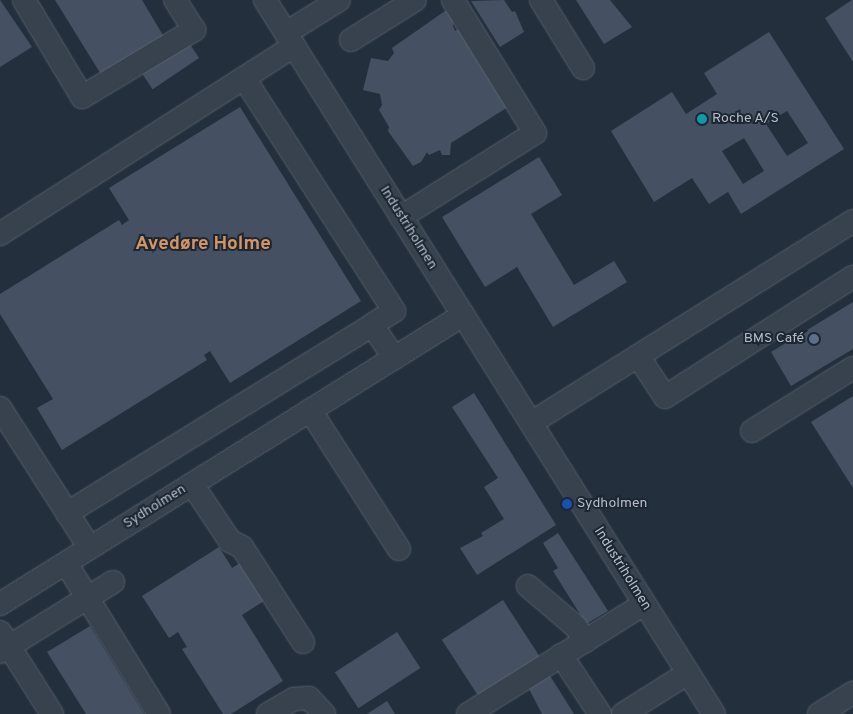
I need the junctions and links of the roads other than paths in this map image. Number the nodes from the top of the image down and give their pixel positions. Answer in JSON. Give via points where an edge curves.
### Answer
{"nodes":[{"id":1,"x":24,"y":0,"type":"edge"},
{"id":2,"x":176,"y":0,"type":"edge"},
{"id":3,"x":265,"y":0,"type":"edge"},
{"id":4,"x":339,"y":0,"type":"edge"},
{"id":5,"x":415,"y":0,"type":"edge"},
{"id":6,"x":453,"y":0,"type":"edge"},
{"id":7,"x":540,"y":0,"type":"edge"},
{"id":8,"x":290,"y":40,"type":"junction"},
{"id":9,"x":351,"y":40,"type":"dead end"},
{"id":10,"x":583,"y":68,"type":"dead end"},
{"id":11,"x":244,"y":78,"type":"junction"},
{"id":12,"x":401,"y":216,"type":"junction"},
{"id":13,"x":853,"y":221,"type":"edge"},
{"id":14,"x":0,"y":234,"type":"edge"},
{"id":15,"x":853,"y":277,"type":"edge"},
{"id":16,"x":463,"y":315,"type":"junction"},
{"id":17,"x":372,"y":326,"type":"junction"},
{"id":18,"x":638,"y":356,"type":"junction"},
{"id":19,"x":394,"y":358,"type":"junction"},
{"id":20,"x":853,"y":368,"type":"edge"},
{"id":21,"x":0,"y":408,"type":"edge"},
{"id":22,"x":310,"y":410,"type":"junction"},
{"id":23,"x":531,"y":423,"type":"junction"},
{"id":24,"x":752,"y":431,"type":"dead end"},
{"id":25,"x":192,"y":484,"type":"junction"},
{"id":26,"x":67,"y":513,"type":"junction"},
{"id":27,"x":90,"y":548,"type":"junction"},
{"id":28,"x":399,"y":549,"type":"dead end"},
{"id":29,"x":66,"y":563,"type":"junction"},
{"id":30,"x":113,"y":582,"type":"dead end"},
{"id":31,"x":528,"y":586,"type":"dead end"},
{"id":32,"x":87,"y":598,"type":"junction"},
{"id":33,"x":0,"y":604,"type":"edge"},
{"id":34,"x":644,"y":604,"type":"junction"},
{"id":35,"x":585,"y":641,"type":"junction"},
{"id":36,"x":303,"y":642,"type":"dead end"},
{"id":37,"x":3,"y":644,"type":"edge"},
{"id":38,"x":562,"y":655,"type":"junction"},
{"id":39,"x":688,"y":673,"type":"junction"},
{"id":40,"x":853,"y":693,"type":"edge"},
{"id":41,"x":52,"y":714,"type":"edge"},
{"id":42,"x":159,"y":714,"type":"edge"},
{"id":43,"x":268,"y":714,"type":"edge"},
{"id":44,"x":324,"y":714,"type":"edge"},
{"id":45,"x":468,"y":714,"type":"edge"},
{"id":46,"x":600,"y":714,"type":"edge"},
{"id":47,"x":623,"y":714,"type":"edge"},
{"id":48,"x":714,"y":714,"type":"edge"},
{"id":49,"x":819,"y":714,"type":"edge"}],
"edges":[{"from":1,"to":2,"type":"street","via":[[82,97],[194,30]]},
{"from":3,"to":8,"type":"street","name":"Industriholmen"},
{"from":4,"to":8,"type":"street"},
{"from":5,"to":9,"type":"street"},
{"from":6,"to":12,"type":"street","via":[[535,133]]},
{"from":7,"to":10,"type":"street"},
{"from":8,"to":11,"type":"street"},
{"from":8,"to":12,"type":"street","name":"Industriholmen"},
{"from":11,"to":14,"type":"street"},
{"from":11,"to":17,"type":"street","via":[[394,311]]},
{"from":12,"to":16,"type":"street","name":"Industriholmen"},
{"from":13,"to":18,"type":"street"},
{"from":15,"to":18,"type":"street","via":[[665,398]]},
{"from":16,"to":19,"type":"street","name":"Sydholmen"},
{"from":16,"to":23,"type":"street","name":"Industriholmen"},
{"from":17,"to":19,"type":"street"},
{"from":17,"to":26,"type":"street"},
{"from":18,"to":23,"type":"street"},
{"from":19,"to":22,"type":"street","name":"Sydholmen"},
{"from":20,"to":24,"type":"street"},
{"from":21,"to":26,"type":"street"},
{"from":22,"to":25,"type":"street","name":"Sydholmen"},
{"from":22,"to":28,"type":"street"},
{"from":23,"to":34,"type":"street","name":"Industriholmen"},
{"from":25,"to":27,"type":"street","name":"Sydholmen"},
{"from":25,"to":36,"type":"street","via":[[230,542],[242,547]]},
{"from":26,"to":27,"type":"street"},
{"from":27,"to":29,"type":"street","name":"Sydholmen"},
{"from":29,"to":32,"type":"street"},
{"from":29,"to":33,"type":"street","name":"Sydholmen"},
{"from":30,"to":32,"type":"street"},
{"from":31,"to":35,"type":"street","via":[[576,628]]},
{"from":32,"to":37,"type":"street"},
{"from":32,"to":42,"type":"street"},
{"from":34,"to":35,"type":"street"},
{"from":34,"to":39,"type":"street","name":"Industriholmen"},
{"from":35,"to":38,"type":"street"},
{"from":37,"to":41,"type":"street"},
{"from":38,"to":45,"type":"street"},
{"from":38,"to":46,"type":"street"},
{"from":39,"to":47,"type":"street"},
{"from":39,"to":48,"type":"street","name":"Industriholmen"},
{"from":40,"to":49,"type":"street"},
{"from":43,"to":44,"type":"street","via":[[294,699],[309,698]]}]}
